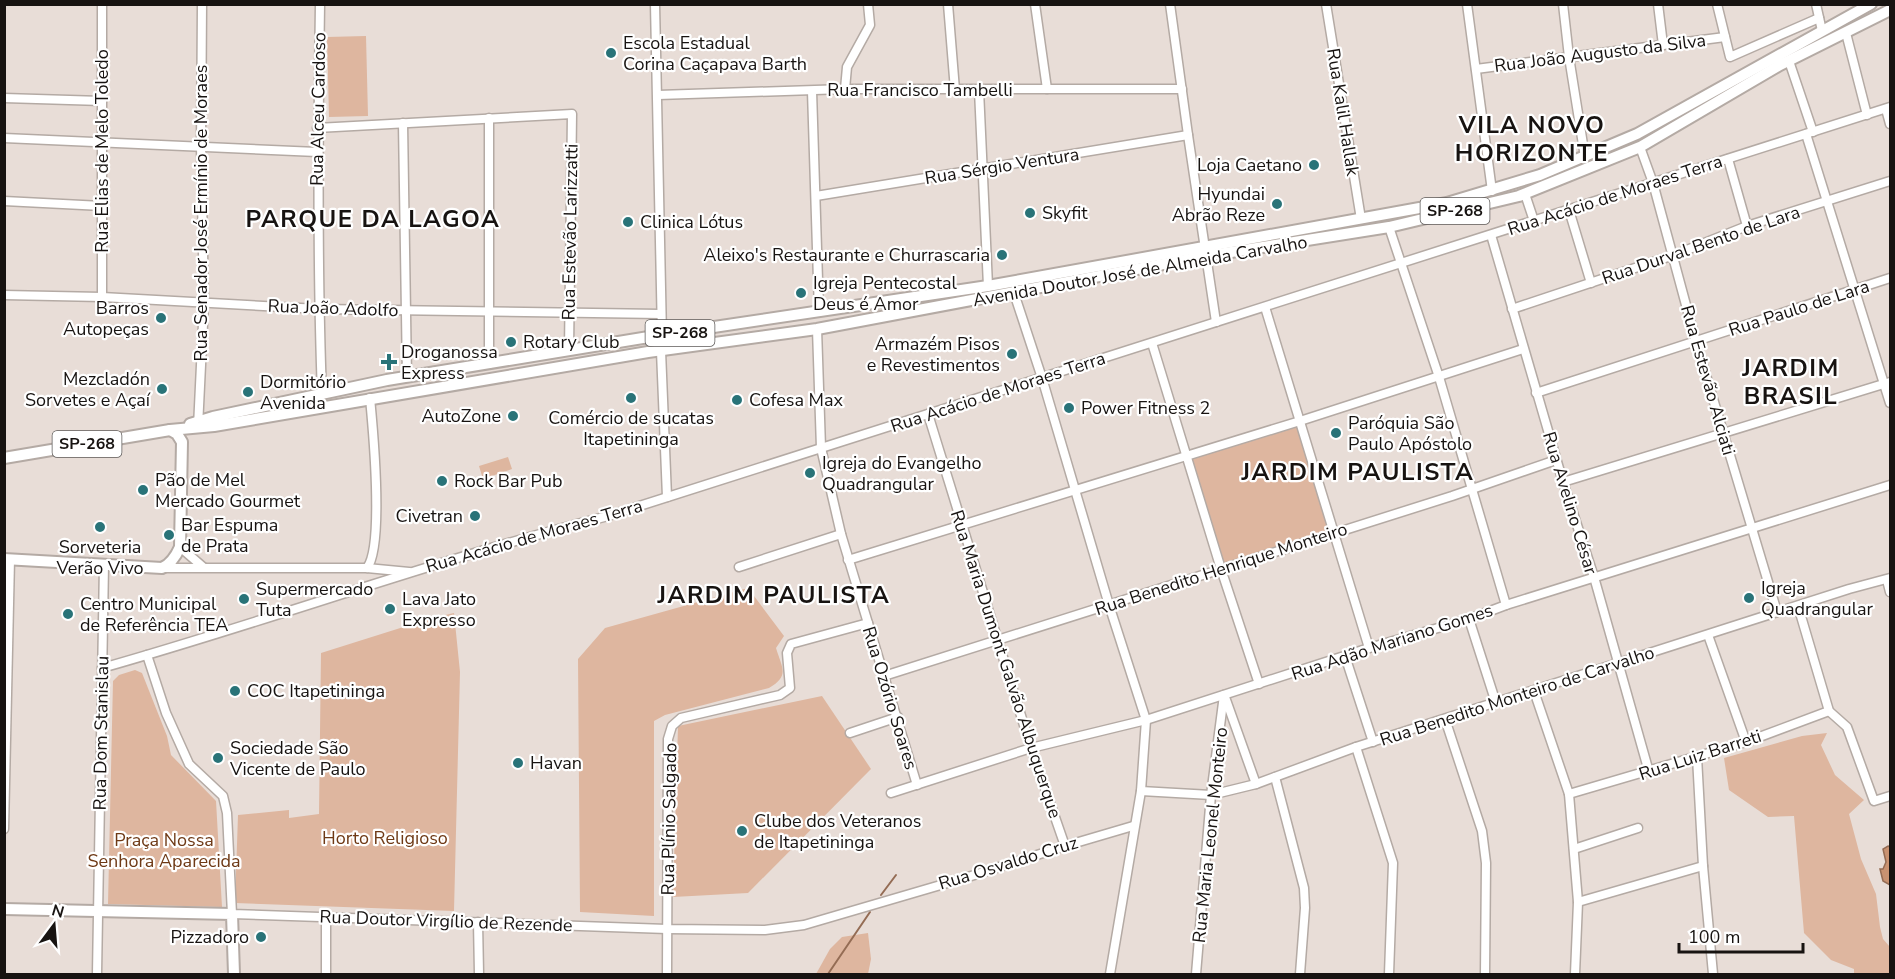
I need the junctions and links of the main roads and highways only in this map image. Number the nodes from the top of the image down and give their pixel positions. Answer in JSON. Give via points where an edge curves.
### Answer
{"nodes":[{"id":1,"x":1871,"y":4,"type":"edge"},
{"id":2,"x":1890,"y":10,"type":"edge"},
{"id":3,"x":1205,"y":252,"type":"junction"},
{"id":4,"x":198,"y":425,"type":"junction"},
{"id":5,"x":185,"y":429,"type":"junction"},
{"id":6,"x":170,"y":430,"type":"junction"},
{"id":7,"x":182,"y":442,"type":"junction"},
{"id":8,"x":4,"y":458,"type":"edge"},
{"id":9,"x":7,"y":559,"type":"edge"},
{"id":10,"x":4,"y":909,"type":"edge"},
{"id":11,"x":234,"y":975,"type":"edge"}],
"edges":[{"from":1,"to":3,"type":"main road","name":"Avenida Doutor José de Almeida Carvalho","number":"SP-268","via":[[1636,134],[1540,175],[1447,203]]},
{"from":2,"to":3,"type":"main road","name":"Avenida Doutor José de Almeida Carvalho","number":"SP-268","via":[[1789,61],[1640,147],[1525,194],[1389,227]]},
{"from":3,"to":4,"type":"main road","name":"Avenida Doutor José de Almeida Carvalho","number":"SP-268","via":[[1014,293],[817,329],[648,352]]},
{"from":3,"to":4,"type":"main road","name":"Avenida Doutor José de Almeida Carvalho","number":"SP-268","via":[[407,377]]},
{"from":4,"to":5,"type":"main road","name":"Avenida Doutor José de Almeida Carvalho","number":"SP-268"},
{"from":4,"to":6,"type":"main road","name":"Avenida Doutor José de Almeida Carvalho","number":"SP-268"},
{"from":5,"to":6,"type":"main road","name":"Avenida Doutor José de Almeida Carvalho","number":"SP-268"},
{"from":5,"to":7,"type":"main road"},
{"from":6,"to":7,"type":"main road"},
{"from":6,"to":8,"type":"main road","name":"Avenida Doutor José de Almeida Carvalho","number":"SP-268"},
{"from":7,"to":9,"type":"main road","via":[[180,547],[171,562],[162,568]]},
{"from":10,"to":11,"type":"main road","name":"Rua Doutor Virgílio de Rezende","via":[[232,914]]}]}
